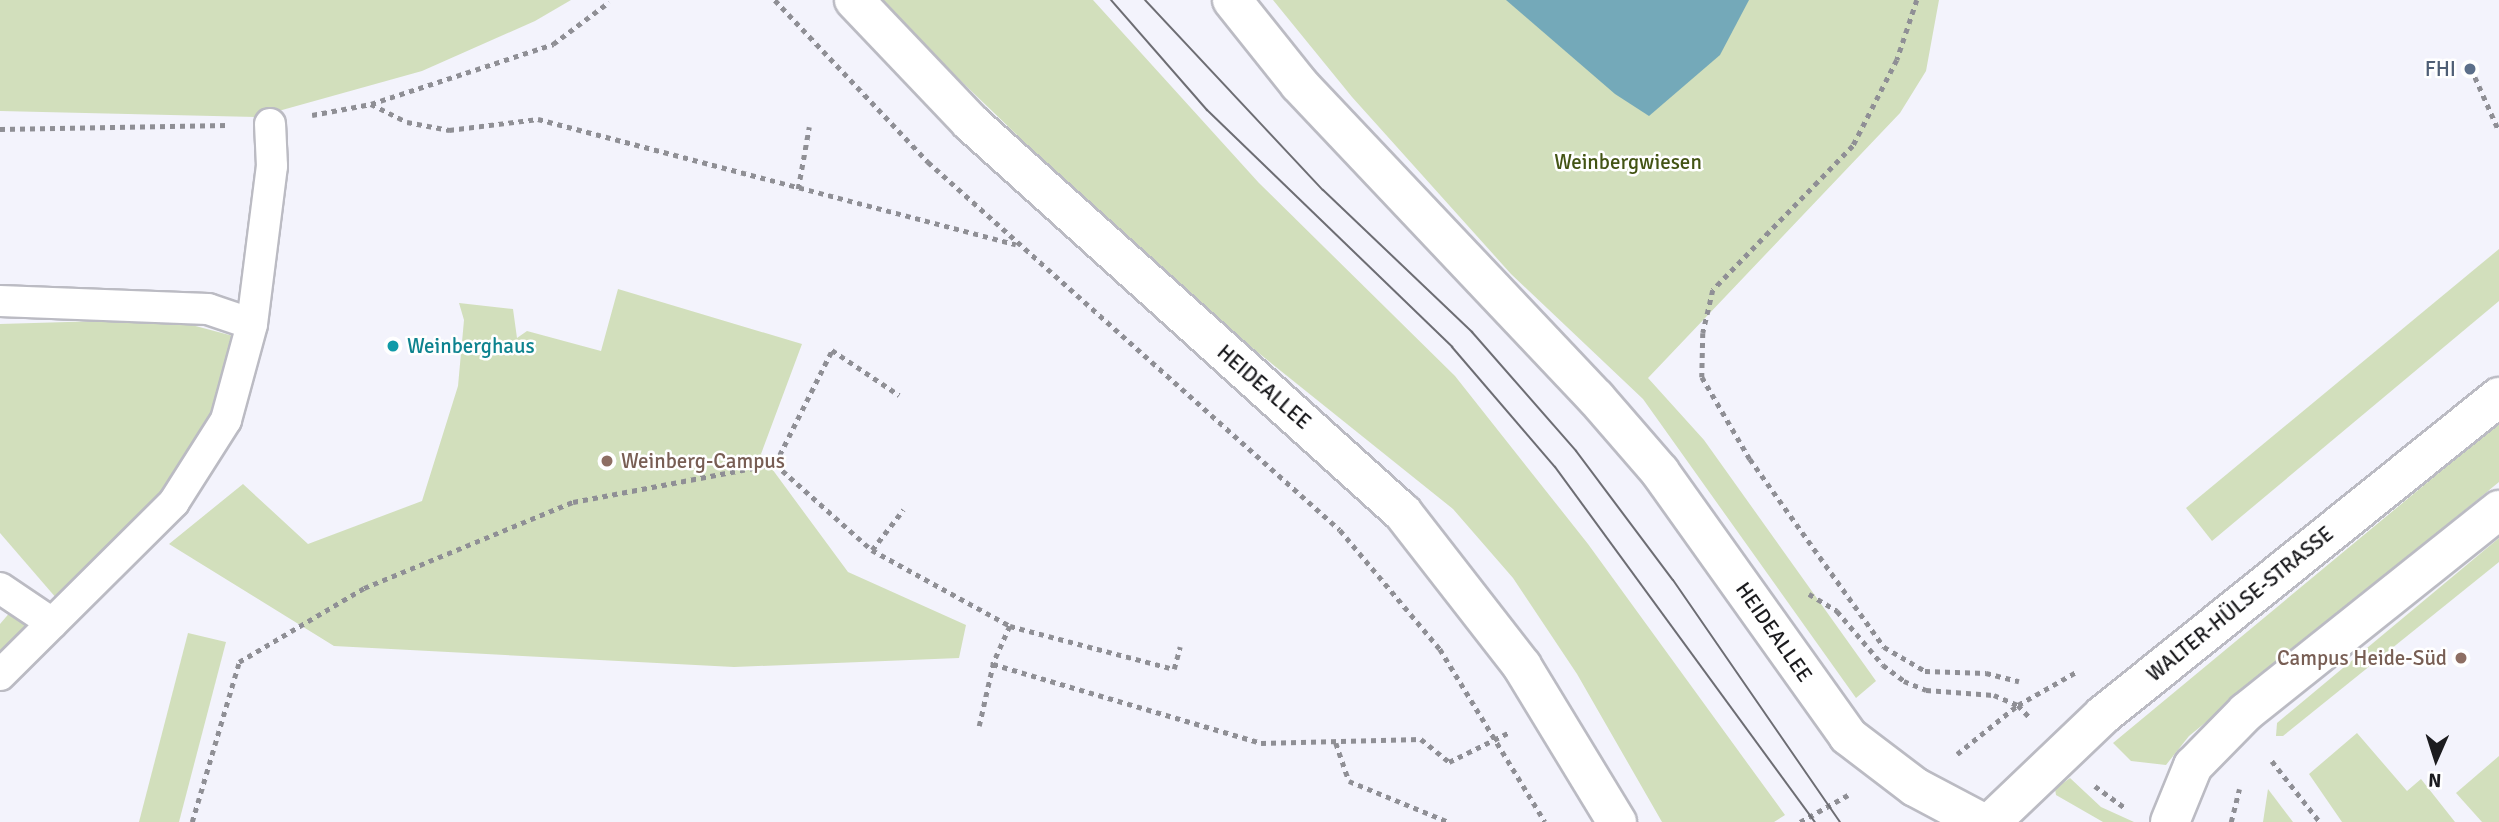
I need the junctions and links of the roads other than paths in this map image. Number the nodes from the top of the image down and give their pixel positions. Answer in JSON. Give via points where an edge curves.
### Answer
{"nodes":[{"id":1,"x":854,"y":0,"type":"edge"},
{"id":2,"x":1232,"y":0,"type":"edge"},
{"id":3,"x":270,"y":124,"type":"road end"},
{"id":4,"x":0,"y":301,"type":"edge"},
{"id":5,"x":252,"y":324,"type":"junction"},
{"id":6,"x":2499,"y":397,"type":"edge"},
{"id":7,"x":2499,"y":510,"type":"edge"},
{"id":8,"x":0,"y":588,"type":"edge"},
{"id":9,"x":52,"y":623,"type":"junction"},
{"id":10,"x":0,"y":675,"type":"edge"},
{"id":11,"x":2170,"y":821,"type":"edge"},
{"id":12,"x":1617,"y":822,"type":"edge"},
{"id":13,"x":1981,"y":822,"type":"edge"},
{"id":14,"x":1991,"y":822,"type":"edge"}],
"edges":[{"from":1,"to":12,"type":"main road","name":"HEIDEALLEE","via":[[1000,149],[1403,513],[1522,666]]},
{"from":2,"to":13,"type":"main road","name":"HEIDEALLEE","via":[[1363,154],[1596,398],[1652,463],[1847,736],[1907,782]]},
{"from":3,"to":5,"type":"lane","via":[[272,166]]},
{"from":4,"to":5,"type":"lane","via":[[208,309]]},
{"from":5,"to":9,"type":"lane","via":[[226,420],[174,502]]},
{"from":6,"to":14,"type":"main road","name":"WALTER-HÜLSE-STRASSE","via":[[2061,751]]},
{"from":7,"to":11,"type":"main road","via":[[2246,712],[2193,766]]},
{"from":8,"to":9,"type":"lane"},
{"from":9,"to":10,"type":"lane"}]}
